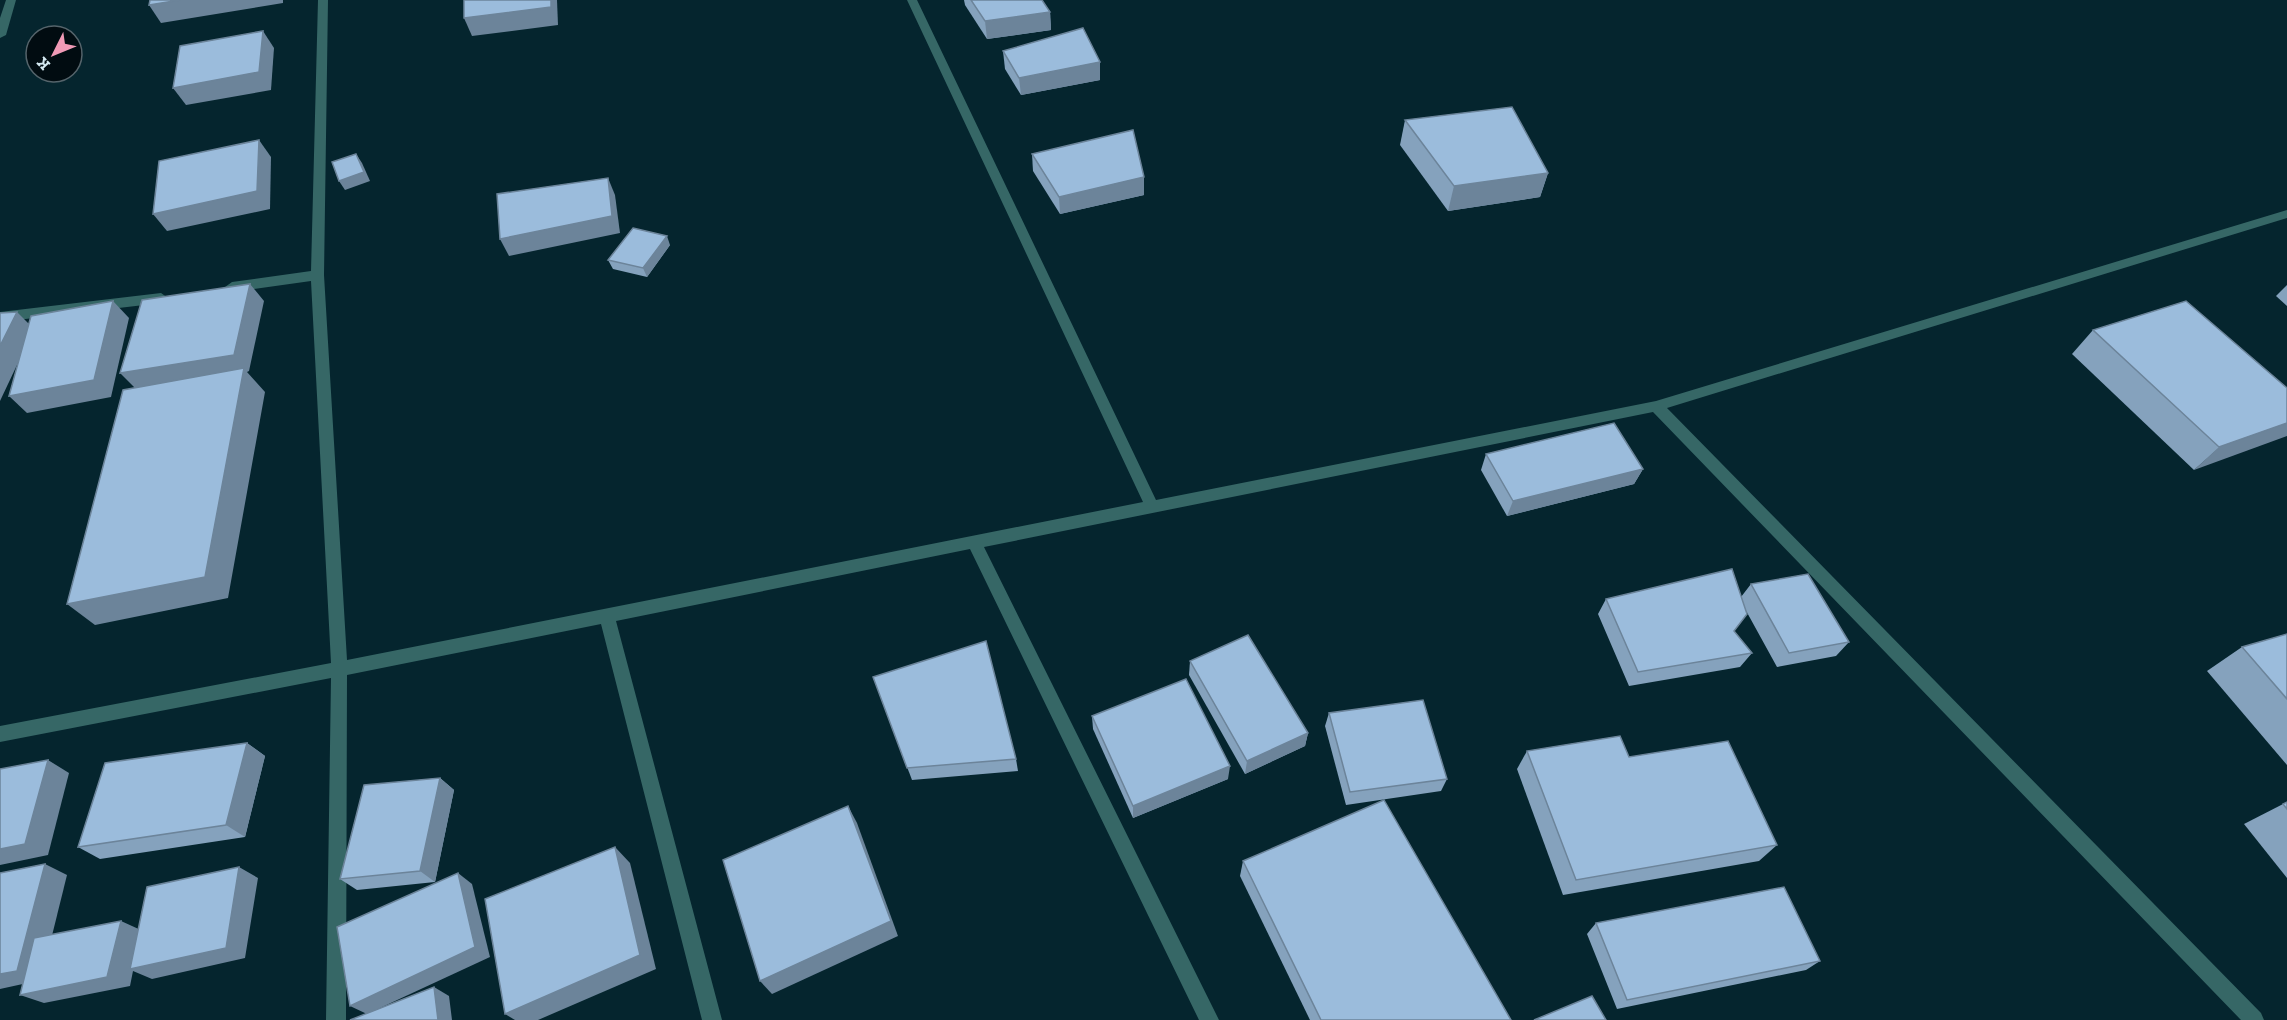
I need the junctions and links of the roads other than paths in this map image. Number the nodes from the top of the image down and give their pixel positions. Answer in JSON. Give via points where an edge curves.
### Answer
{"nodes":[{"id":1,"x":11,"y":0,"type":"edge"},
{"id":2,"x":323,"y":0,"type":"edge"},
{"id":3,"x":912,"y":0,"type":"edge"},
{"id":4,"x":0,"y":35,"type":"edge"},
{"id":5,"x":2287,"y":214,"type":"edge"},
{"id":6,"x":317,"y":275,"type":"junction"},
{"id":7,"x":218,"y":289,"type":"edge"},
{"id":8,"x":174,"y":296,"type":"edge"},
{"id":9,"x":0,"y":316,"type":"edge"},
{"id":10,"x":1656,"y":406,"type":"junction"},
{"id":11,"x":1152,"y":507,"type":"junction"},
{"id":12,"x":974,"y":542,"type":"junction"},
{"id":13,"x":607,"y":616,"type":"junction"},
{"id":14,"x":339,"y":669,"type":"junction"},
{"id":15,"x":0,"y":734,"type":"edge"},
{"id":16,"x":336,"y":1020,"type":"edge"},
{"id":17,"x":712,"y":1020,"type":"edge"},
{"id":18,"x":1209,"y":1020,"type":"edge"},
{"id":19,"x":2254,"y":1020,"type":"edge"}],
"edges":[{"from":1,"to":4,"type":"street"},
{"from":2,"to":6,"type":"street"},
{"from":3,"to":11,"type":"street"},
{"from":5,"to":10,"type":"street"},
{"from":6,"to":7,"type":"street"},
{"from":6,"to":14,"type":"street"},
{"from":8,"to":9,"type":"street"},
{"from":10,"to":11,"type":"street"},
{"from":10,"to":19,"type":"street"},
{"from":11,"to":12,"type":"street"},
{"from":12,"to":13,"type":"street"},
{"from":12,"to":18,"type":"street"},
{"from":13,"to":14,"type":"street"},
{"from":13,"to":17,"type":"street"},
{"from":14,"to":15,"type":"street"},
{"from":14,"to":16,"type":"street"}]}
